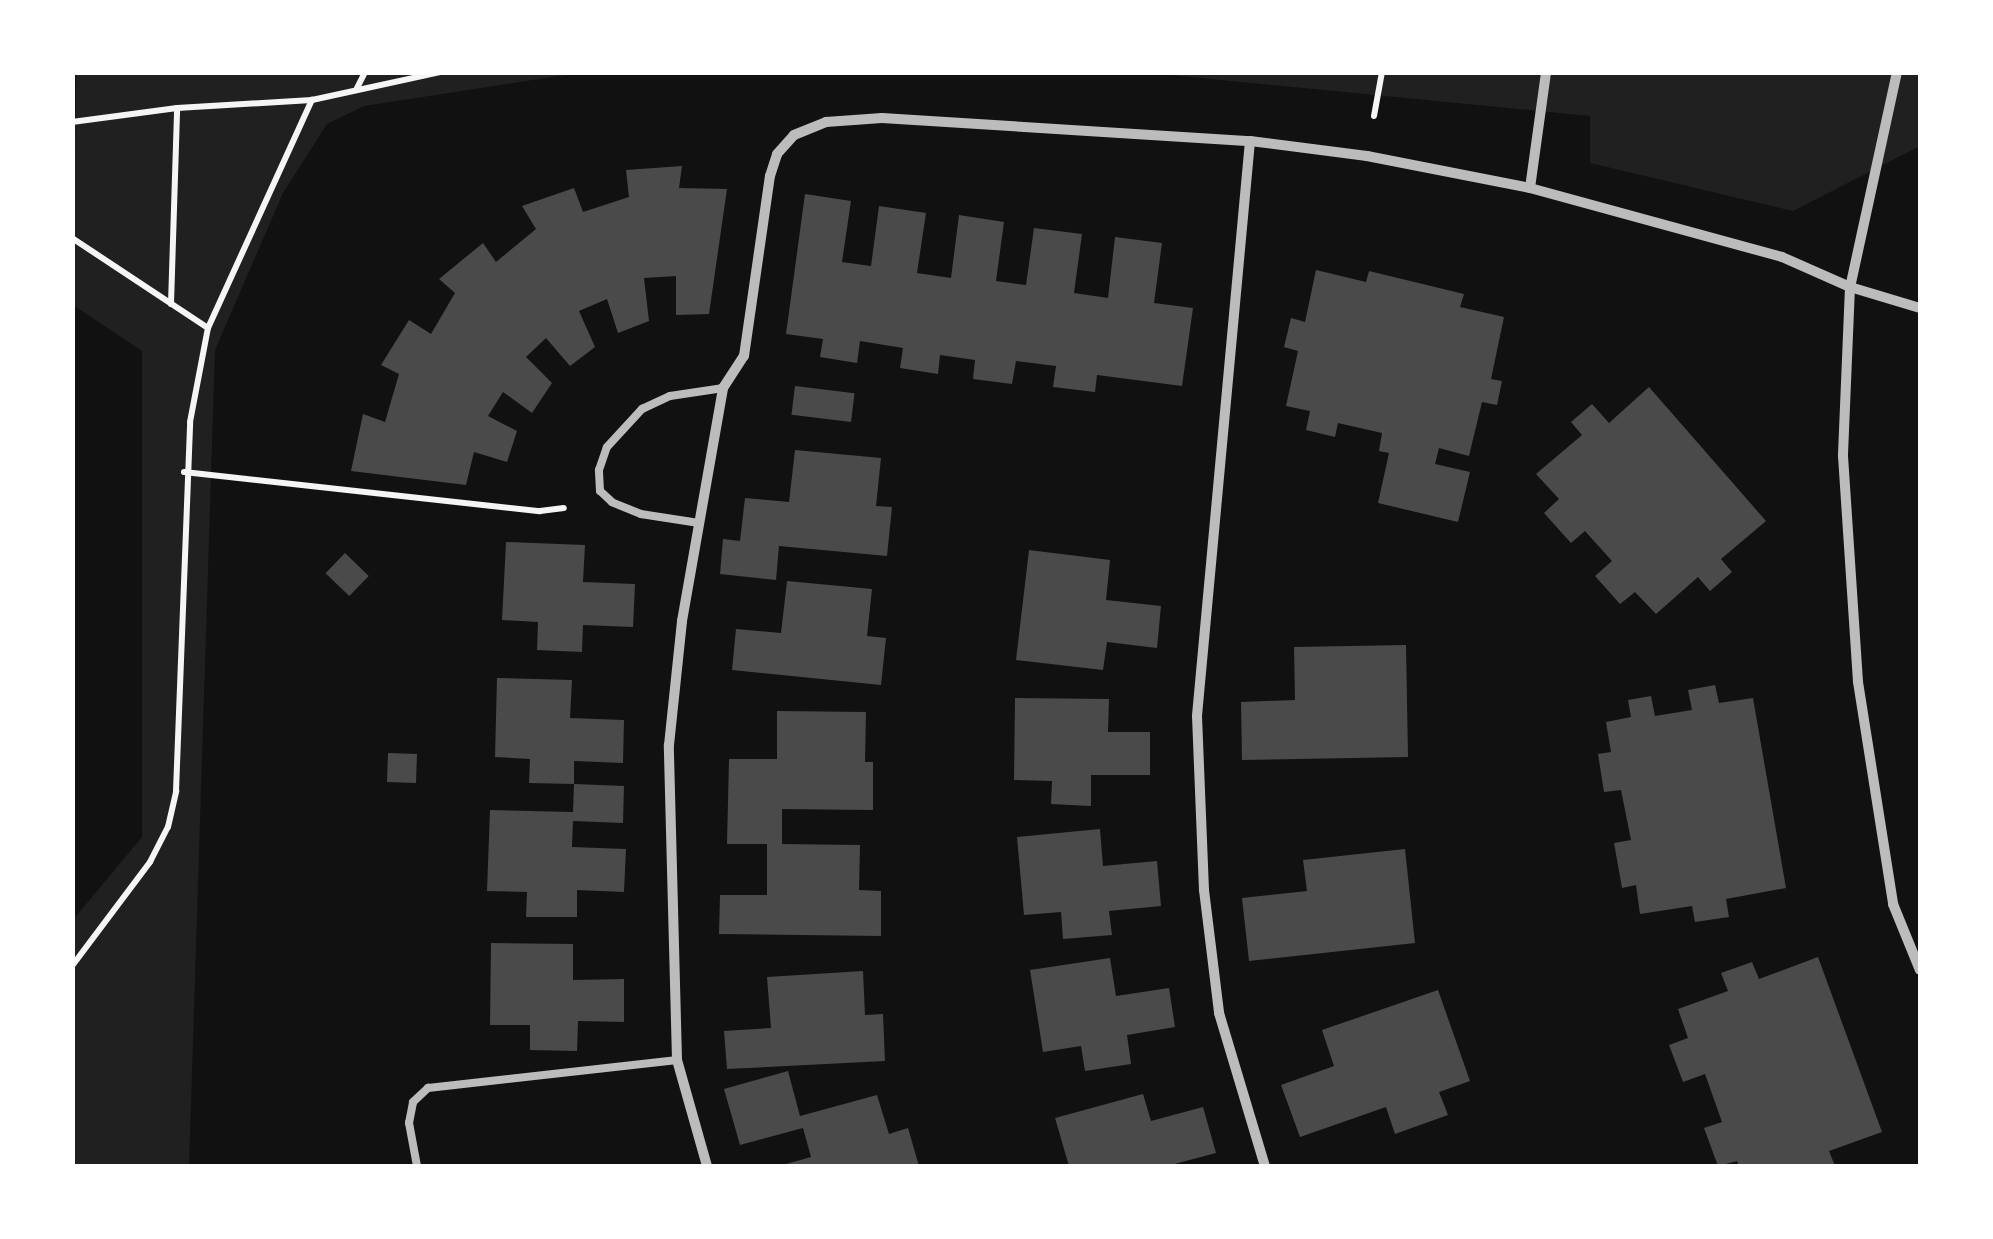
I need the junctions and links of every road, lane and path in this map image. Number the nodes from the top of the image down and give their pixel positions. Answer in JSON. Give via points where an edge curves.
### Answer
{"nodes":[{"id":1,"x":365,"y":72,"type":"edge"},
{"id":2,"x":440,"y":72,"type":"edge"},
{"id":3,"x":1546,"y":72,"type":"edge"},
{"id":4,"x":1897,"y":72,"type":"edge"},
{"id":5,"x":356,"y":90,"type":"junction"},
{"id":6,"x":312,"y":100,"type":"junction"},
{"id":7,"x":177,"y":108,"type":"junction"},
{"id":8,"x":72,"y":122,"type":"edge"},
{"id":9,"x":1250,"y":141,"type":"junction"},
{"id":10,"x":1530,"y":188,"type":"junction"},
{"id":11,"x":72,"y":238,"type":"edge"},
{"id":12,"x":1850,"y":286,"type":"junction"},
{"id":13,"x":172,"y":304,"type":"junction"},
{"id":14,"x":1920,"y":308,"type":"edge"},
{"id":15,"x":208,"y":328,"type":"junction"},
{"id":16,"x":723,"y":388,"type":"junction"},
{"id":17,"x":184,"y":472,"type":"junction"},
{"id":18,"x":600,"y":491,"type":"junction"},
{"id":19,"x":699,"y":524,"type":"junction"},
{"id":20,"x":72,"y":966,"type":"edge"},
{"id":21,"x":1920,"y":970,"type":"edge"},
{"id":22,"x":677,"y":1060,"type":"junction"},
{"id":23,"x":418,"y":1166,"type":"edge"},
{"id":24,"x":707,"y":1166,"type":"edge"},
{"id":25,"x":1265,"y":1166,"type":"edge"}],
"edges":[{"from":1,"to":5,"type":"path"},
{"from":2,"to":5,"type":"path"},
{"from":3,"to":10,"type":"street"},
{"from":4,"to":12,"type":"street"},
{"from":5,"to":6,"type":"path"},
{"from":6,"to":7,"type":"path"},
{"from":6,"to":15,"type":"path"},
{"from":7,"to":8,"type":"path"},
{"from":7,"to":13,"type":"path"},
{"from":9,"to":10,"type":"street"},
{"from":9,"to":16,"type":"street","via":[[882,118],[826,122],[794,135],[777,154],[770,176],[744,356]]},
{"from":9,"to":25,"type":"street","via":[[1198,716],[1204,890],[1219,1013]]},
{"from":10,"to":12,"type":"street","via":[[1782,257]]},
{"from":11,"to":13,"type":"path"},
{"from":12,"to":14,"type":"street"},
{"from":12,"to":21,"type":"street","via":[[1843,456],[1858,682],[1893,904]]},
{"from":13,"to":15,"type":"path"},
{"from":15,"to":17,"type":"path"},
{"from":16,"to":18,"type":"lane","via":[[670,396],[632,418],[607,447]]},
{"from":16,"to":19,"type":"street"},
{"from":17,"to":18,"type":"path","via":[[540,510],[579,506]]},
{"from":17,"to":20,"type":"path","via":[[176,791],[168,827],[150,862]]},
{"from":18,"to":19,"type":"lane","via":[[640,514]]},
{"from":19,"to":22,"type":"street","via":[[669,745]]},
{"from":22,"to":23,"type":"lane","via":[[428,1088],[413,1102],[409,1123]]},
{"from":22,"to":24,"type":"street"}]}
